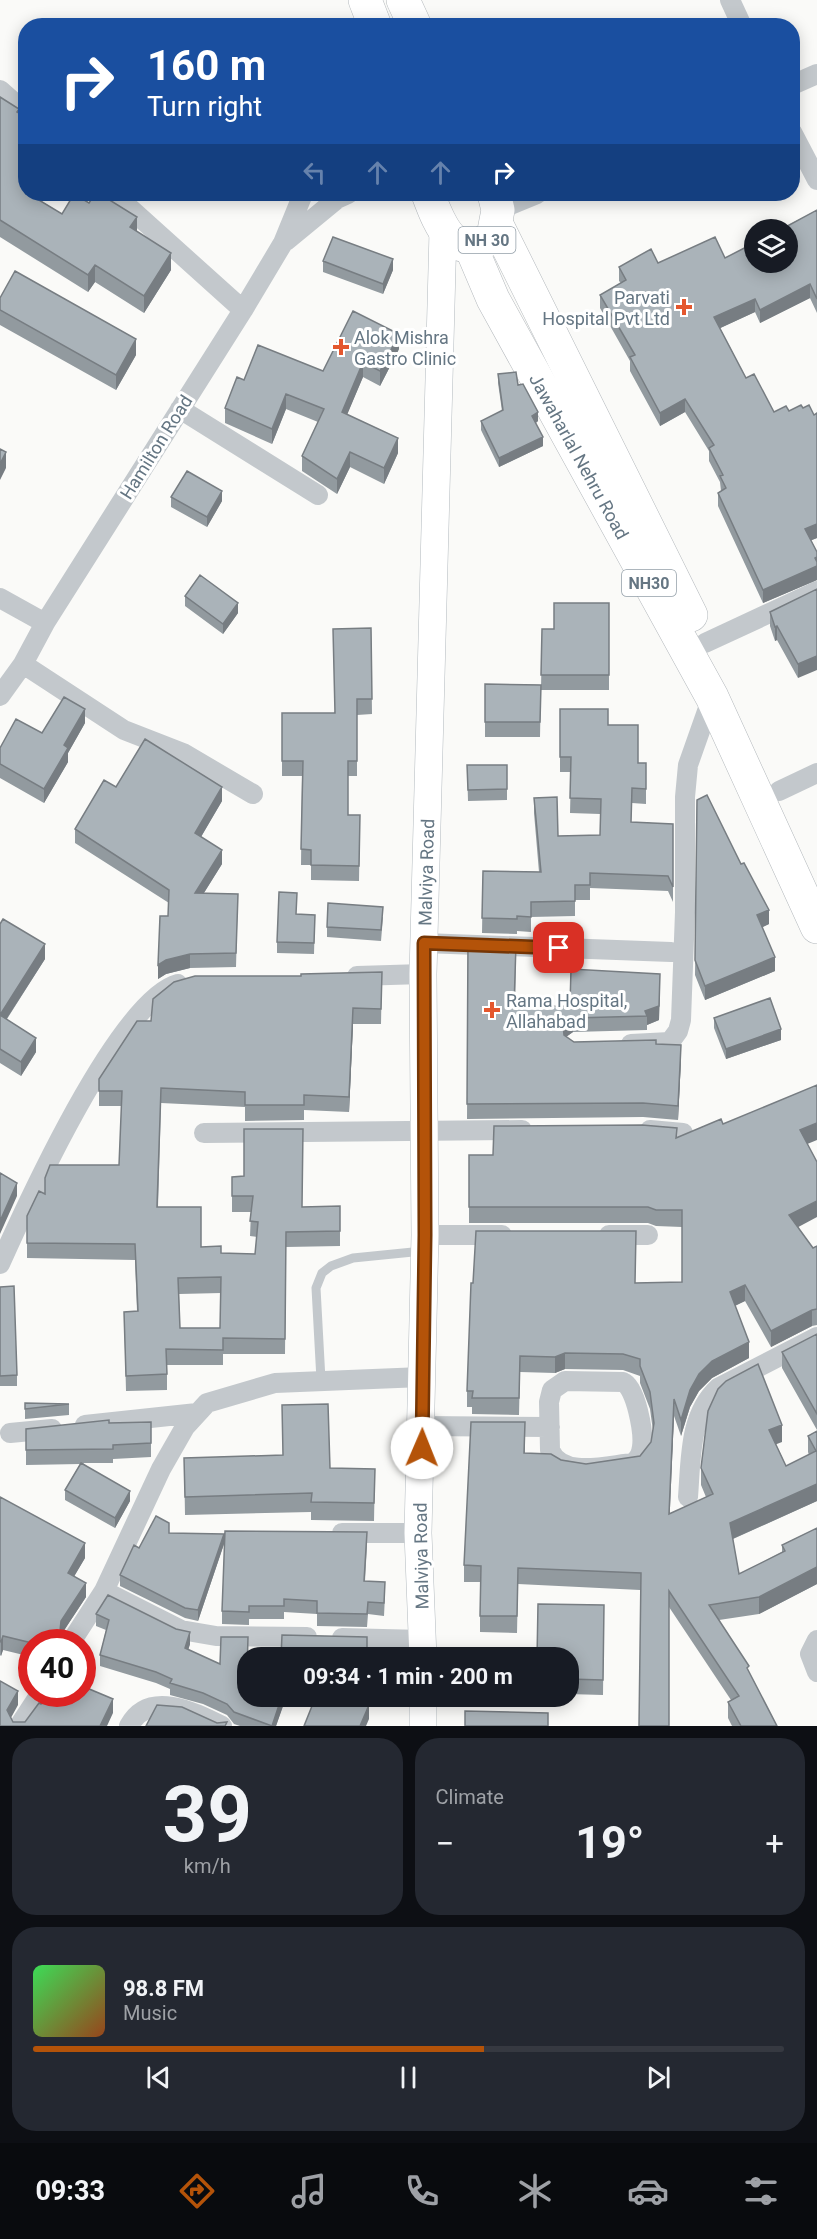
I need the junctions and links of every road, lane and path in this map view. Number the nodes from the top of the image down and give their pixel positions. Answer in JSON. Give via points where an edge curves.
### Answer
{"nodes":[{"id":1,"x":354,"y":0,"type":"edge"},
{"id":2,"x":365,"y":0,"type":"edge"},
{"id":3,"x":403,"y":0,"type":"edge"},
{"id":4,"x":730,"y":0,"type":"edge"},
{"id":5,"x":354,"y":18,"type":"edge"},
{"id":6,"x":372,"y":18,"type":"edge"},
{"id":7,"x":411,"y":18,"type":"edge"},
{"id":8,"x":738,"y":18,"type":"edge"},
{"id":9,"x":817,"y":74,"type":"edge"},
{"id":10,"x":800,"y":81,"type":"edge"},
{"id":11,"x":0,"y":90,"type":"edge"},
{"id":12,"x":18,"y":106,"type":"edge"},
{"id":13,"x":800,"y":147,"type":"edge"},
{"id":14,"x":817,"y":180,"type":"edge"},
{"id":15,"x":122,"y":201,"type":"edge"},
{"id":16,"x":300,"y":201,"type":"edge"},
{"id":17,"x":335,"y":201,"type":"edge"},
{"id":18,"x":432,"y":201,"type":"edge"},
{"id":19,"x":518,"y":201,"type":"edge"},
{"id":20,"x":496,"y":209,"type":"edge"},
{"id":21,"x":456,"y":238,"type":"junction"},
{"id":22,"x":284,"y":243,"type":"junction"},
{"id":23,"x":243,"y":310,"type":"junction"},
{"id":24,"x":180,"y":409,"type":"junction"},
{"id":25,"x":318,"y":495,"type":"dead end"},
{"id":26,"x":817,"y":591,"type":"edge"},
{"id":27,"x":0,"y":598,"type":"edge"},
{"id":28,"x":45,"y":623,"type":"junction"},
{"id":29,"x":705,"y":643,"type":"junction"},
{"id":30,"x":22,"y":664,"type":"junction"},
{"id":31,"x":0,"y":696,"type":"edge"},
{"id":32,"x":712,"y":698,"type":"junction"},
{"id":33,"x":817,"y":773,"type":"edge"},
{"id":34,"x":778,"y":790,"type":"junction"},
{"id":35,"x":253,"y":794,"type":"dead end"},
{"id":36,"x":817,"y":873,"type":"edge"},
{"id":37,"x":817,"y":927,"type":"edge"},
{"id":38,"x":424,"y":943,"type":"junction"},
{"id":39,"x":671,"y":952,"type":"dead end"},
{"id":40,"x":423,"y":974,"type":"junction"},
{"id":41,"x":342,"y":976,"type":"edge"},
{"id":42,"x":193,"y":980,"type":"edge"},
{"id":43,"x":609,"y":1044,"type":"edge"},
{"id":44,"x":632,"y":1129,"type":"edge"},
{"id":45,"x":425,"y":1130,"type":"junction"},
{"id":46,"x":540,"y":1130,"type":"edge"},
{"id":47,"x":204,"y":1133,"type":"dead end"},
{"id":48,"x":683,"y":1133,"type":"edge"},
{"id":49,"x":519,"y":1235,"type":"edge"},
{"id":50,"x":590,"y":1235,"type":"edge"},
{"id":51,"x":648,"y":1235,"type":"dead end"},
{"id":52,"x":424,"y":1243,"type":"junction"},
{"id":53,"x":0,"y":1264,"type":"edge"},
{"id":54,"x":817,"y":1337,"type":"edge"},
{"id":55,"x":422,"y":1377,"type":"junction"},
{"id":56,"x":321,"y":1380,"type":"junction"},
{"id":57,"x":197,"y":1413,"type":"junction"},
{"id":58,"x":423,"y":1426,"type":"junction"},
{"id":59,"x":550,"y":1427,"type":"junction"},
{"id":60,"x":10,"y":1433,"type":"dead end"},
{"id":61,"x":688,"y":1497,"type":"dead end"},
{"id":62,"x":327,"y":1533,"type":"edge"},
{"id":63,"x":418,"y":1533,"type":"junction"},
{"id":64,"x":104,"y":1591,"type":"junction"},
{"id":65,"x":79,"y":1629,"type":"edge"},
{"id":66,"x":817,"y":1640,"type":"edge"},
{"id":67,"x":391,"y":1647,"type":"edge"},
{"id":68,"x":423,"y":1647,"type":"edge"},
{"id":69,"x":817,"y":1672,"type":"edge"},
{"id":70,"x":32,"y":1707,"type":"edge"},
{"id":71,"x":423,"y":1707,"type":"edge"},
{"id":72,"x":20,"y":1726,"type":"edge"},
{"id":73,"x":129,"y":1726,"type":"edge"},
{"id":74,"x":222,"y":1726,"type":"edge"},
{"id":75,"x":423,"y":1726,"type":"edge"}],
"edges":[{"from":1,"to":5,"type":"street"},
{"from":2,"to":6,"type":"highway"},
{"from":3,"to":7,"type":"highway"},
{"from":4,"to":8,"type":"street"},
{"from":9,"to":10,"type":"street"},
{"from":11,"to":12,"type":"street"},
{"from":13,"to":14,"type":"street"},
{"from":15,"to":23,"type":"street"},
{"from":16,"to":22,"type":"street","name":"Hamilton Road"},
{"from":17,"to":22,"type":"street"},
{"from":18,"to":21,"type":"highway","name":"Jawaharlal Nehru Road","number":"NH 30"},
{"from":19,"to":20,"type":"street"},
{"from":20,"to":21,"type":"highway","number":"NH 30","via":[[493,236],[483,244]]},
{"from":20,"to":29,"type":"highway","name":"Jawaharlal Nehru Road","number":"NH30"},
{"from":21,"to":32,"type":"highway","name":"Jawaharlal Nehru Road","number":"NH30"},
{"from":21,"to":38,"type":"street","name":"Malviya Road"},
{"from":22,"to":23,"type":"street","name":"Hamilton Road"},
{"from":23,"to":24,"type":"street","name":"Hamilton Road"},
{"from":24,"to":25,"type":"street"},
{"from":24,"to":28,"type":"street","name":"Hamilton Road"},
{"from":26,"to":29,"type":"street"},
{"from":27,"to":28,"type":"street"},
{"from":28,"to":30,"type":"street","name":"Hamilton Road"},
{"from":29,"to":34,"type":"highway","name":"Jawaharlal Nehru Road","number":"NH30"},
{"from":30,"to":31,"type":"street","name":"Hamilton Road"},
{"from":30,"to":35,"type":"street","via":[[124,730],[183,753]]},
{"from":32,"to":37,"type":"highway","name":"Jawaharlal Nehru Road","number":"NH30"},
{"from":32,"to":43,"type":"street","via":[[688,765],[680,1026],[670,1041]]},
{"from":33,"to":34,"type":"street"},
{"from":34,"to":36,"type":"highway","name":"Jawaharlal Nehru Road","number":"NH30"},
{"from":38,"to":39,"type":"street"},
{"from":38,"to":40,"type":"street","name":"Malviya Road"},
{"from":40,"to":41,"type":"street"},
{"from":40,"to":45,"type":"street","name":"Malviya Road"},
{"from":42,"to":53,"type":"street","via":[[169,986],[144,1006],[102,1066],[44,1167]]},
{"from":44,"to":48,"type":"street"},
{"from":45,"to":46,"type":"street"},
{"from":45,"to":47,"type":"street"},
{"from":45,"to":52,"type":"street","name":"Malviya Road"},
{"from":49,"to":52,"type":"street"},
{"from":50,"to":51,"type":"street"},
{"from":52,"to":55,"type":"street","name":"Malviya Road"},
{"from":52,"to":56,"type":"lane","via":[[353,1258],[322,1273],[316,1287]]},
{"from":54,"to":61,"type":"street","via":[[718,1388],[706,1399],[697,1420]]},
{"from":55,"to":56,"type":"street"},
{"from":55,"to":58,"type":"street","name":"Malviya Road"},
{"from":56,"to":57,"type":"street","via":[[243,1390],[207,1402]]},
{"from":57,"to":60,"type":"street"},
{"from":57,"to":64,"type":"street","via":[[161,1469]]},
{"from":58,"to":59,"type":"street"},
{"from":58,"to":63,"type":"street","name":"Malviya Road"},
{"from":59,"to":59,"type":"street","via":[[549,1402],[558,1384],[623,1382],[635,1396],[643,1445],[640,1457],[633,1463],[571,1468],[552,1455]]},
{"from":62,"to":63,"type":"street"},
{"from":63,"to":68,"type":"street","name":"Malviya Road"},
{"from":64,"to":65,"type":"street"},
{"from":64,"to":67,"type":"street","via":[[181,1630],[216,1636]]},
{"from":66,"to":69,"type":"street","via":[[810,1654]]},
{"from":70,"to":72,"type":"street"},
{"from":71,"to":75,"type":"street"},
{"from":73,"to":74,"type":"street","via":[[132,1719],[155,1705],[194,1712]]}]}
